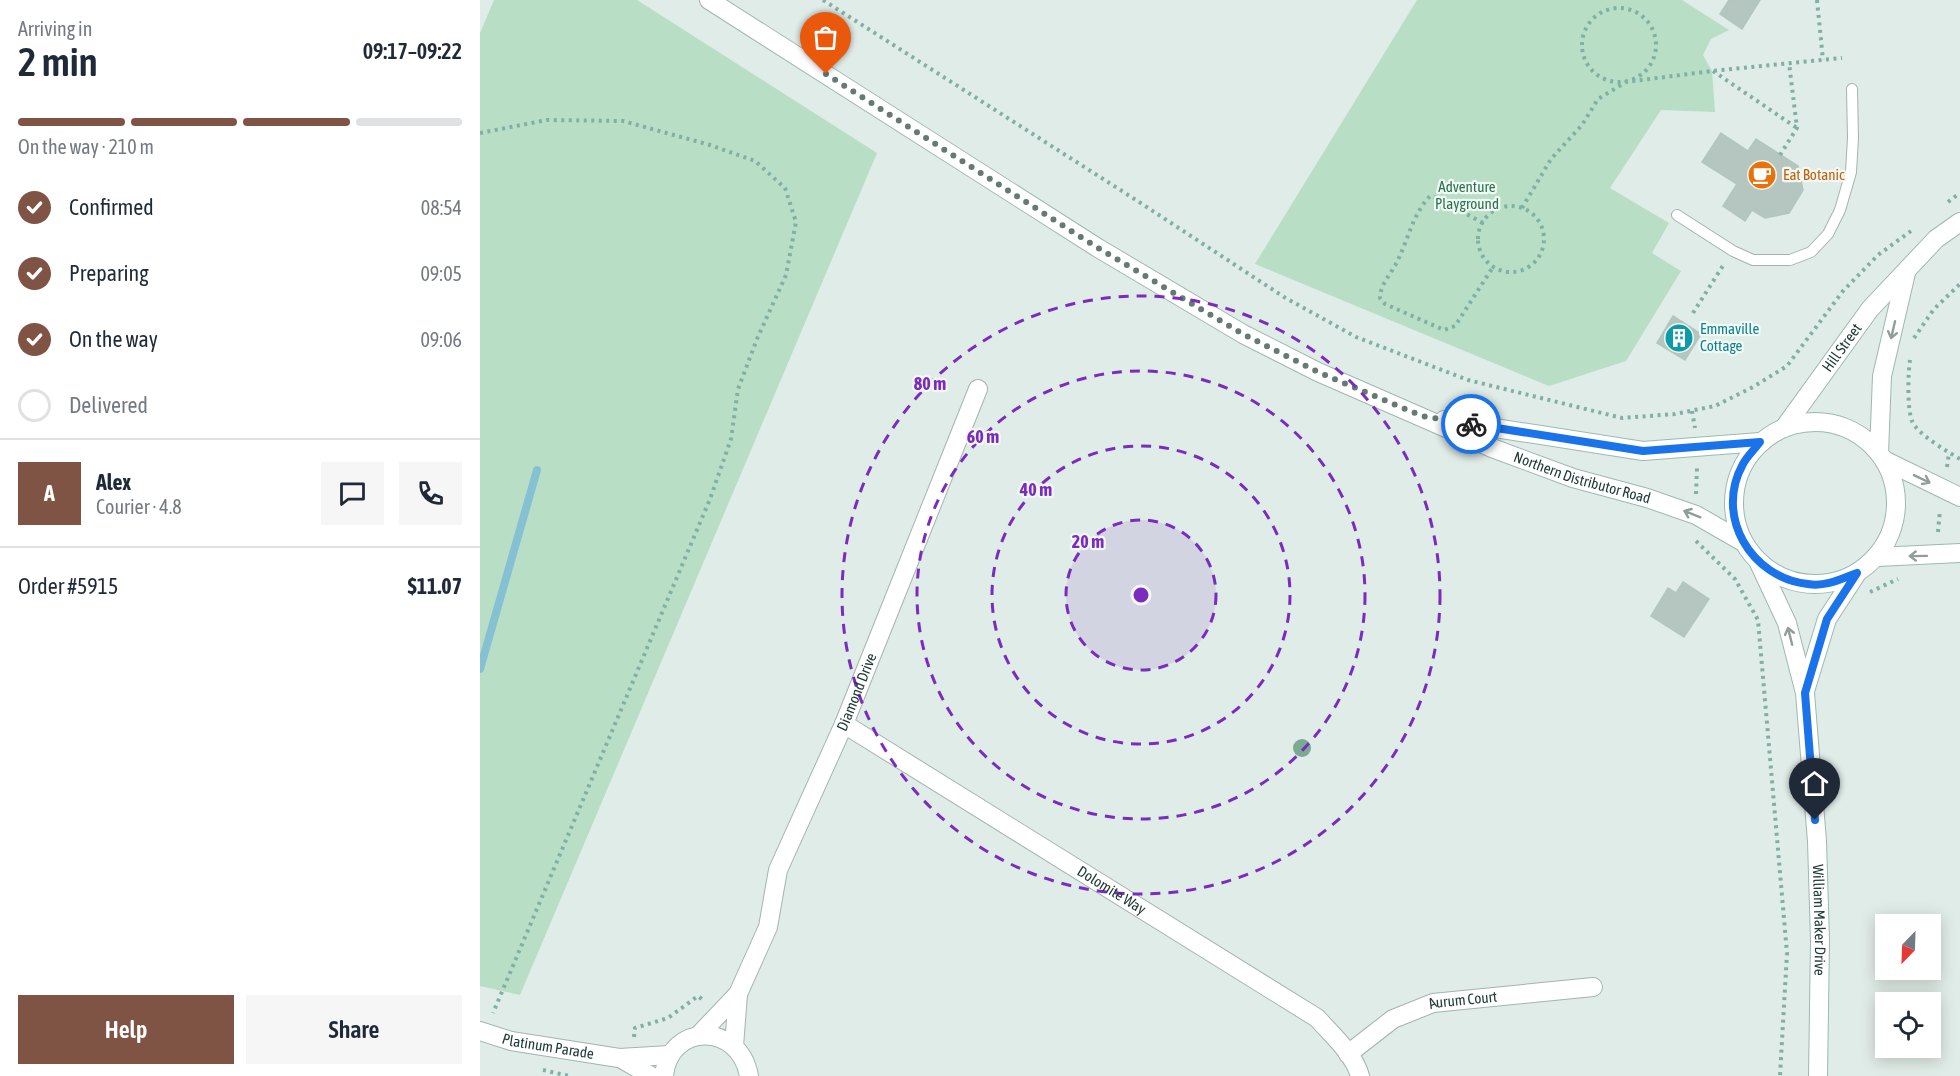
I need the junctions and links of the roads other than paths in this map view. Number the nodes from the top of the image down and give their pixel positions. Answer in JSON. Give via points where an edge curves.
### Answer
{"nodes":[{"id":1,"x":709,"y":0,"type":"edge"},
{"id":2,"x":1852,"y":89,"type":"dead end"},
{"id":3,"x":1677,"y":215,"type":"dead end"},
{"id":4,"x":1960,"y":222,"type":"edge"},
{"id":5,"x":1906,"y":273,"type":"junction"},
{"id":6,"x":978,"y":389,"type":"dead end"},
{"id":7,"x":1422,"y":416,"type":"junction"},
{"id":8,"x":1784,"y":428,"type":"junction"},
{"id":9,"x":1760,"y":442,"type":"junction"},
{"id":10,"x":1882,"y":457,"type":"junction"},
{"id":11,"x":1960,"y":497,"type":"edge"},
{"id":12,"x":1743,"y":542,"type":"junction"},
{"id":13,"x":1960,"y":553,"type":"edge"},
{"id":14,"x":1877,"y":557,"type":"junction"},
{"id":15,"x":1759,"y":564,"type":"junction"},
{"id":16,"x":1857,"y":573,"type":"junction"},
{"id":17,"x":1805,"y":693,"type":"junction"},
{"id":18,"x":844,"y":724,"type":"junction"},
{"id":19,"x":1593,"y":987,"type":"dead end"},
{"id":20,"x":738,"y":994,"type":"junction"},
{"id":21,"x":485,"y":1024,"type":"edge"},
{"id":22,"x":698,"y":1036,"type":"junction"},
{"id":23,"x":734,"y":1046,"type":"junction"},
{"id":24,"x":1348,"y":1054,"type":"junction"},
{"id":25,"x":670,"y":1055,"type":"junction"},
{"id":26,"x":619,"y":1058,"type":"junction"},
{"id":27,"x":651,"y":1076,"type":"edge"},
{"id":28,"x":664,"y":1076,"type":"edge"},
{"id":29,"x":749,"y":1076,"type":"edge"},
{"id":30,"x":1360,"y":1076,"type":"edge"},
{"id":31,"x":1818,"y":1076,"type":"edge"}],
"edges":[{"from":1,"to":7,"type":"main road","name":"Northern Distributor Road","via":[[1183,299],[1318,372]]},
{"from":2,"to":3,"type":"lane","via":[[1851,172],[1840,210],[1828,234],[1811,252],[1790,260],[1753,260]]},
{"from":4,"to":5,"type":"main road","name":"Hill Street","via":[[1936,239]]},
{"from":5,"to":8,"type":"main road","name":"Hill Street","via":[[1870,309]]},
{"from":5,"to":10,"type":"main road","name":"Hill Street","one_way":true,"via":[[1882,376]]},
{"from":6,"to":18,"type":"main road","name":"Diamond Drive"},
{"from":7,"to":9,"type":"main road","name":"Northern Distributor Road","via":[[1643,451]]},
{"from":12,"to":7,"type":"main road","name":"Northern Distributor Road","one_way":true,"via":[[1696,515],[1573,478],[1492,448]]},
{"from":8,"to":9,"type":"main road","name":"Northern Distributor Road"},
{"from":8,"to":10,"type":"main road","name":"Northern Distributor Road","via":[[1806,422],[1827,423],[1857,434]]},
{"from":9,"to":12,"type":"main road","name":"Northern Distributor Road","via":[[1743,463],[1734,489],[1734,516]]},
{"from":10,"to":11,"type":"main road","name":"Northern Distributor Road","one_way":true},
{"from":10,"to":14,"type":"main road","name":"Northern Distributor Road","via":[[1894,483],[1896,510],[1890,535]]},
{"from":12,"to":15,"type":"main road","name":"Northern Distributor Road"},
{"from":13,"to":14,"type":"main road","one_way":true},
{"from":14,"to":16,"type":"main road","name":"Northern Distributor Road"},
{"from":15,"to":16,"type":"main road","name":"Northern Distributor Road","via":[[1782,578],[1809,585],[1833,583]]},
{"from":17,"to":15,"type":"main road","name":"William Maker Drive","one_way":true,"via":[[1787,623]]},
{"from":16,"to":17,"type":"main road","name":"William Maker Drive","via":[[1827,619]]},
{"from":17,"to":31,"type":"main road","name":"William Maker Drive","via":[[1817,841]]},
{"from":18,"to":20,"type":"main road","name":"Diamond Drive","via":[[778,870],[768,927]]},
{"from":18,"to":24,"type":"main road","name":"Dolomite Way","via":[[1317,1018]]},
{"from":19,"to":24,"type":"main road","name":"Aurum Court","via":[[1433,1003],[1393,1018]]},
{"from":20,"to":22,"type":"main road","name":"Diamond Drive"},
{"from":20,"to":23,"type":"main road","name":"Diamond Drive"},
{"from":21,"to":26,"type":"main road","name":"Platinum Parade","via":[[511,1041]]},
{"from":22,"to":23,"type":"main road","via":[[711,1035]]},
{"from":22,"to":25,"type":"main road","name":"Diamond Drive"},
{"from":23,"to":29,"type":"main road","via":[[742,1054]]},
{"from":24,"to":30,"type":"main road","name":"Dolomite Way"},
{"from":25,"to":26,"type":"main road","name":"Platinum Parade"},
{"from":25,"to":28,"type":"main road"},
{"from":26,"to":27,"type":"main road","name":"Platinum Parade"}]}
